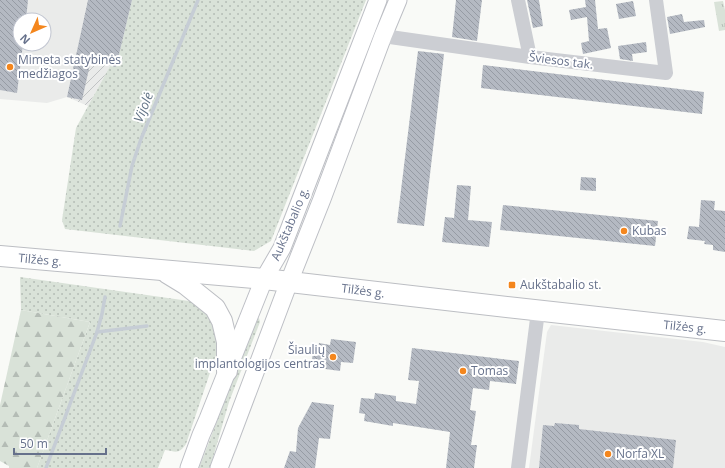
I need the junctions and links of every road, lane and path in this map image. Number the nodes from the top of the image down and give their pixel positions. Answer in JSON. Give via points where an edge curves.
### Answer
{"nodes":[{"id":1,"x":378,"y":0,"type":"edge"},
{"id":2,"x":398,"y":0,"type":"edge"},
{"id":3,"x":518,"y":0,"type":"edge"},
{"id":4,"x":656,"y":0,"type":"edge"},
{"id":5,"x":383,"y":36,"type":"junction"},
{"id":6,"x":530,"y":57,"type":"junction"},
{"id":7,"x":0,"y":256,"type":"edge"},
{"id":8,"x":164,"y":271,"type":"junction"},
{"id":9,"x":264,"y":279,"type":"junction"},
{"id":10,"x":289,"y":282,"type":"junction"},
{"id":11,"x":538,"y":311,"type":"junction"},
{"id":12,"x":725,"y":331,"type":"edge"},
{"id":13,"x":227,"y":371,"type":"junction"},
{"id":14,"x":189,"y":468,"type":"edge"},
{"id":15,"x":219,"y":468,"type":"edge"},
{"id":16,"x":518,"y":468,"type":"edge"}],
"edges":[{"from":1,"to":9,"type":"main road","name":"Aukštabalio g.","via":[[282,248]]},
{"from":2,"to":5,"type":"main road","name":"Aukštabalio g."},
{"from":3,"to":6,"type":"street"},
{"from":4,"to":6,"type":"street","name":"Šviesos tak.","via":[[666,73]]},
{"from":5,"to":6,"type":"street","name":"Šviesos tak."},
{"from":5,"to":10,"type":"main road","name":"Aukštabalio g."},
{"from":7,"to":8,"type":"highway","name":"Tilžės g."},
{"from":8,"to":9,"type":"highway","name":"Tilžės g."},
{"from":8,"to":13,"type":"highway","via":[[215,308],[222,321],[227,342]]},
{"from":9,"to":10,"type":"highway","name":"Tilžės g."},
{"from":9,"to":13,"type":"main road","name":"Aukštabalio g."},
{"from":10,"to":11,"type":"highway","name":"Tilžės g."},
{"from":10,"to":15,"type":"main road","name":"Aukštabalio g."},
{"from":11,"to":12,"type":"highway","name":"Tilžės g."},
{"from":11,"to":16,"type":"street"},
{"from":13,"to":14,"type":"main road","name":"Aukštabalio g."}]}
